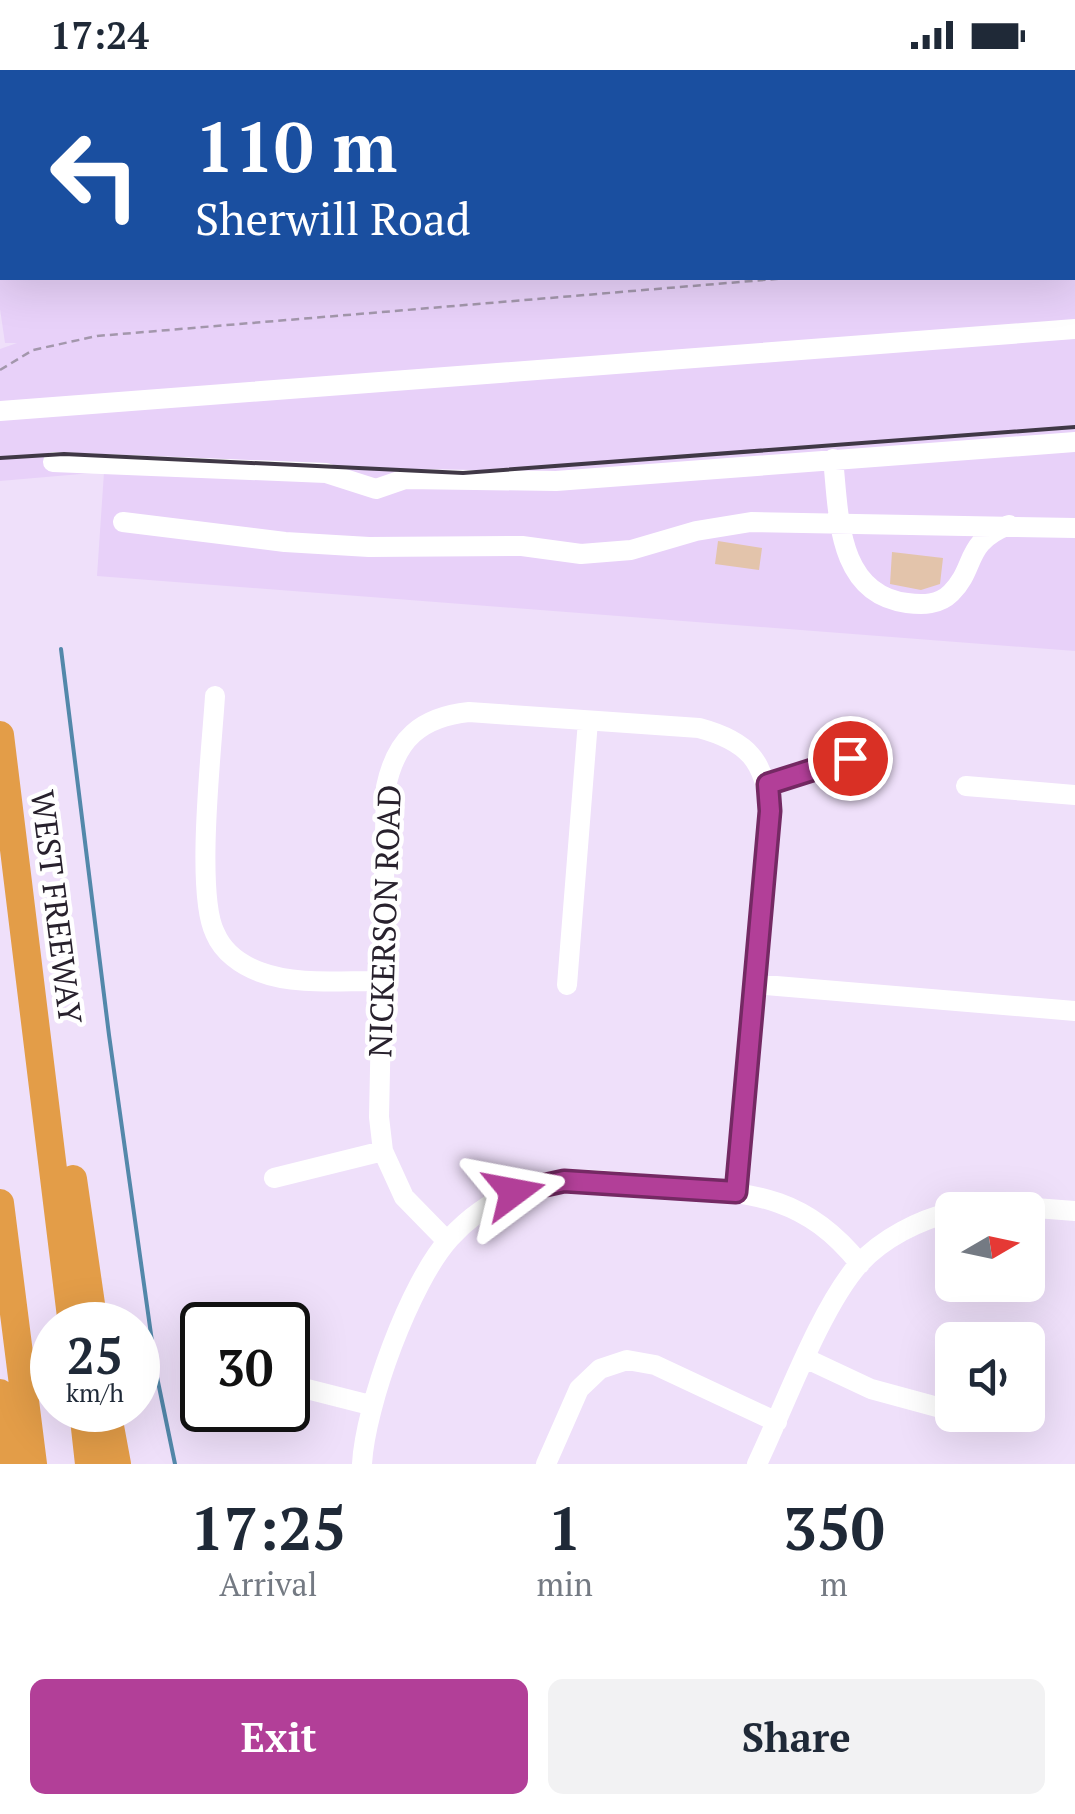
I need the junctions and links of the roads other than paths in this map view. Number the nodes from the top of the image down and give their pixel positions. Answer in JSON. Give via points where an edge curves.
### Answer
{"nodes":[{"id":1,"x":1075,"y":329,"type":"edge"},
{"id":2,"x":0,"y":412,"type":"edge"},
{"id":3,"x":1075,"y":442,"type":"edge"},
{"id":4,"x":834,"y":459,"type":"junction"},
{"id":5,"x":54,"y":462,"type":"dead end"},
{"id":6,"x":123,"y":522,"type":"dead end"},
{"id":7,"x":840,"y":524,"type":"junction"},
{"id":8,"x":1012,"y":524,"type":"junction"},
{"id":9,"x":1075,"y":528,"type":"edge"},
{"id":10,"x":214,"y":696,"type":"dead end"},
{"id":11,"x":588,"y":721,"type":"junction"},
{"id":12,"x":0,"y":735,"type":"edge"},
{"id":13,"x":850,"y":758,"type":"dead end"},
{"id":14,"x":768,"y":784,"type":"junction"},
{"id":15,"x":966,"y":786,"type":"dead end"},
{"id":16,"x":1075,"y":795,"type":"edge"},
{"id":17,"x":8,"y":859,"type":"edge"},
{"id":18,"x":383,"y":981,"type":"junction"},
{"id":19,"x":754,"y":984,"type":"junction"},
{"id":20,"x":566,"y":985,"type":"dead end"},
{"id":21,"x":1075,"y":1011,"type":"edge"},
{"id":22,"x":383,"y":1151,"type":"junction"},
{"id":23,"x":274,"y":1178,"type":"dead end"},
{"id":24,"x":736,"y":1192,"type":"junction"},
{"id":25,"x":0,"y":1202,"type":"edge"},
{"id":26,"x":1045,"y":1208,"type":"edge"},
{"id":27,"x":1075,"y":1210,"type":"edge"},
{"id":28,"x":935,"y":1216,"type":"edge"},
{"id":29,"x":447,"y":1241,"type":"junction"},
{"id":30,"x":860,"y":1264,"type":"junction"},
{"id":31,"x":69,"y":1302,"type":"edge"},
{"id":32,"x":91,"y":1302,"type":"edge"},
{"id":33,"x":806,"y":1358,"type":"junction"},
{"id":34,"x":310,"y":1390,"type":"edge"},
{"id":35,"x":0,"y":1394,"type":"edge"},
{"id":36,"x":370,"y":1404,"type":"junction"},
{"id":37,"x":935,"y":1406,"type":"edge"},
{"id":38,"x":777,"y":1422,"type":"junction"},
{"id":39,"x":85,"y":1432,"type":"edge"},
{"id":40,"x":111,"y":1432,"type":"edge"},
{"id":41,"x":9,"y":1464,"type":"edge"},
{"id":42,"x":33,"y":1464,"type":"edge"},
{"id":43,"x":89,"y":1464,"type":"edge"},
{"id":44,"x":118,"y":1464,"type":"edge"},
{"id":45,"x":362,"y":1464,"type":"edge"},
{"id":46,"x":546,"y":1464,"type":"edge"},
{"id":47,"x":757,"y":1464,"type":"edge"}],
"edges":[{"from":1,"to":2,"type":"street"},
{"from":3,"to":4,"type":"street"},
{"from":4,"to":5,"type":"street","via":[[556,481],[405,478],[376,489],[326,473]]},
{"from":4,"to":7,"type":"street"},
{"from":6,"to":7,"type":"street","via":[[302,543],[522,546],[581,554],[632,550],[728,524]]},
{"from":7,"to":8,"type":"street"},
{"from":7,"to":8,"type":"street","via":[[843,548],[863,580],[895,601],[925,604],[949,595],[980,542]]},
{"from":8,"to":9,"type":"street"},
{"from":10,"to":18,"type":"street","via":[[206,890],[214,933],[234,958],[264,974]]},
{"from":11,"to":14,"type":"street","name":"NICKERSON ROAD","via":[[729,736],[753,756]]},
{"from":11,"to":18,"type":"street","name":"NICKERSON ROAD","via":[[449,714],[429,720],[398,747],[386,787]]},
{"from":11,"to":20,"type":"street"},
{"from":12,"to":17,"type":"highway","name":"WEST FREEWAY"},
{"from":13,"to":14,"type":"street"},
{"from":14,"to":19,"type":"street"},
{"from":15,"to":16,"type":"street"},
{"from":17,"to":31,"type":"highway","name":"WEST FREEWAY"},
{"from":17,"to":32,"type":"highway","via":[[41,951]]},
{"from":18,"to":22,"type":"street","name":"NICKERSON ROAD"},
{"from":19,"to":21,"type":"street"},
{"from":19,"to":24,"type":"street"},
{"from":22,"to":23,"type":"street"},
{"from":22,"to":29,"type":"street","name":"NICKERSON ROAD","via":[[404,1197]]},
{"from":24,"to":29,"type":"street","via":[[596,1181],[537,1184],[492,1203]]},
{"from":24,"to":30,"type":"street","via":[[808,1215]]},
{"from":25,"to":42,"type":"highway"},
{"from":26,"to":27,"type":"street"},
{"from":28,"to":30,"type":"street"},
{"from":29,"to":36,"type":"street"},
{"from":30,"to":33,"type":"street"},
{"from":33,"to":37,"type":"street","via":[[871,1389]]},
{"from":33,"to":38,"type":"street"},
{"from":34,"to":36,"type":"street"},
{"from":35,"to":41,"type":"highway"},
{"from":36,"to":45,"type":"street"},
{"from":38,"to":46,"type":"street","via":[[655,1364],[627,1360],[600,1369],[579,1389]]},
{"from":38,"to":47,"type":"street"},
{"from":39,"to":43,"type":"highway"},
{"from":40,"to":44,"type":"highway"}]}
